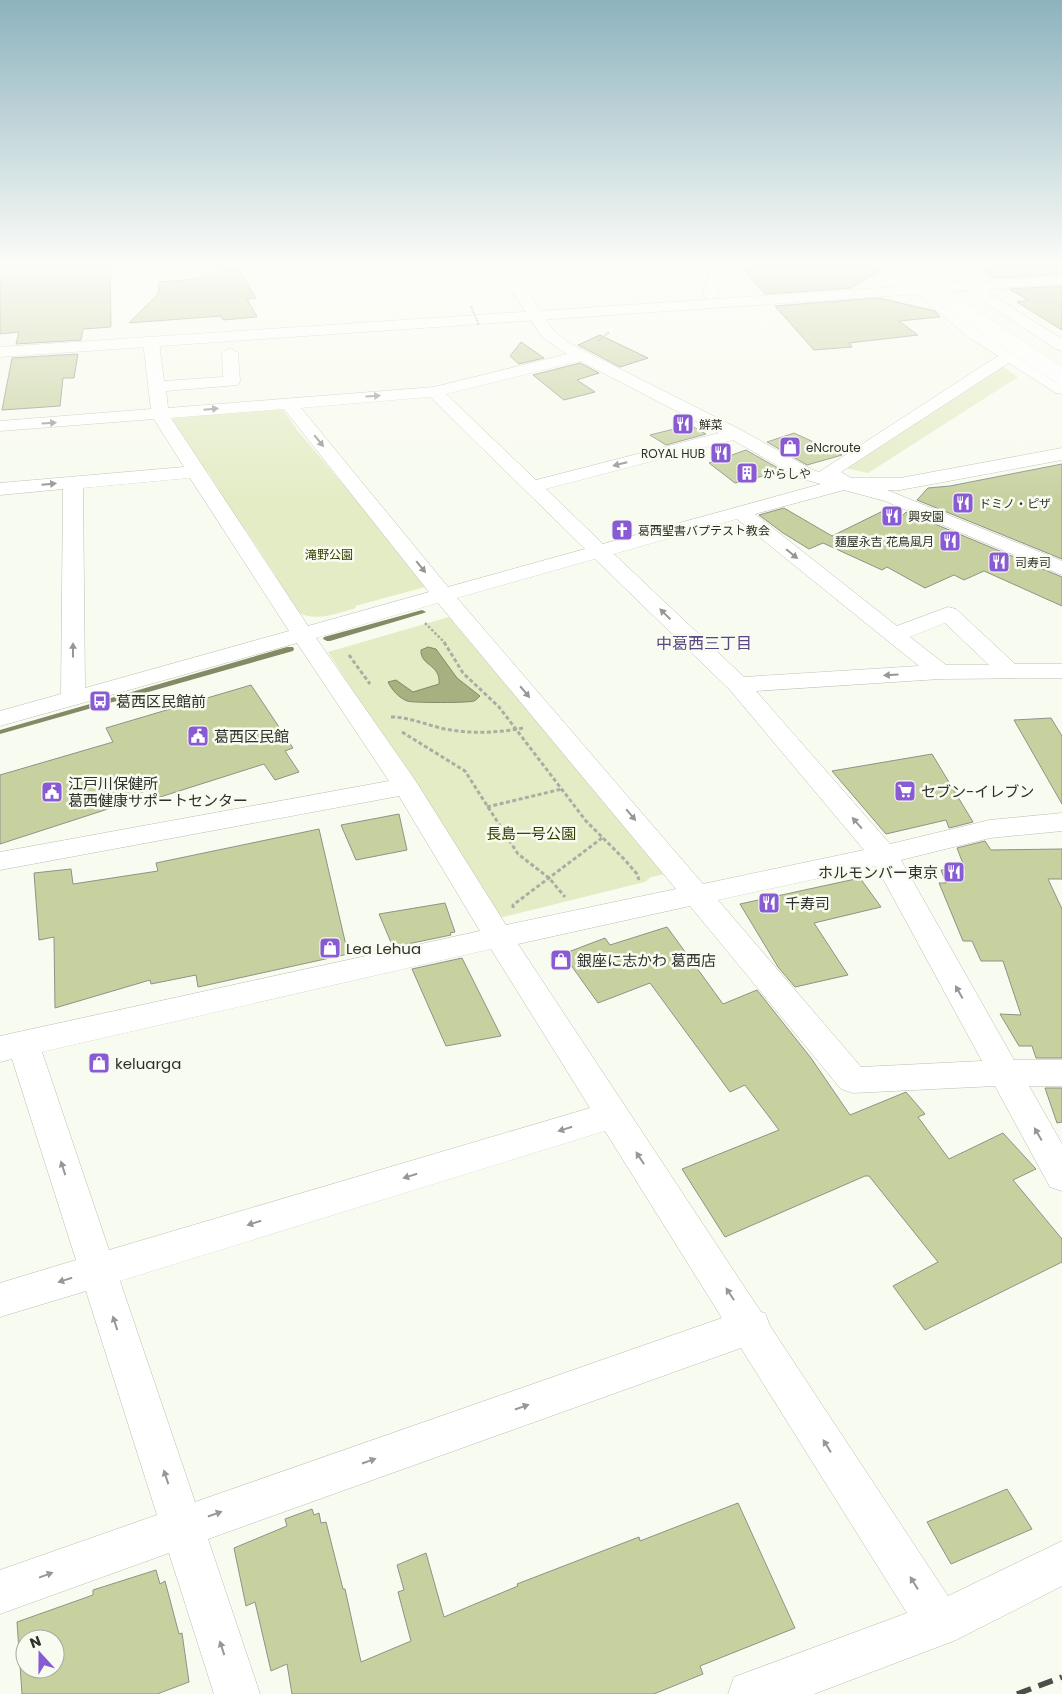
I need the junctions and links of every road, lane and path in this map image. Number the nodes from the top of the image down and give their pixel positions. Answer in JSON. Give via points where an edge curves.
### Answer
{"nodes":[{"id":1,"x":16,"y":342,"type":"edge"},
{"id":2,"x":151,"y":342,"type":"joint"},
{"id":3,"x":557,"y":342,"type":"edge"},
{"id":4,"x":990,"y":342,"type":"edge"},
{"id":5,"x":1010,"y":342,"type":"edge"},
{"id":6,"x":1034,"y":342,"type":"edge"},
{"id":7,"x":0,"y":343,"type":"edge"},
{"id":8,"x":0,"y":352,"type":"edge"},
{"id":9,"x":230,"y":353,"type":"dead end"},
{"id":10,"x":1010,"y":355,"type":"junction"},
{"id":11,"x":580,"y":356,"type":"junction"},
{"id":12,"x":1062,"y":361,"type":"edge"},
{"id":13,"x":1062,"y":377,"type":"edge"},
{"id":14,"x":1062,"y":389,"type":"edge"},
{"id":15,"x":434,"y":392,"type":"junction"},
{"id":16,"x":159,"y":401,"type":"junction"},
{"id":17,"x":288,"y":403,"type":"junction"},
{"id":18,"x":0,"y":426,"type":"edge"},
{"id":19,"x":735,"y":434,"type":"junction"},
{"id":20,"x":1062,"y":454,"type":"edge"},
{"id":21,"x":196,"y":472,"type":"junction"},
{"id":22,"x":73,"y":482,"type":"junction"},
{"id":23,"x":846,"y":484,"type":"junction"},
{"id":24,"x":534,"y":486,"type":"junction"},
{"id":25,"x":0,"y":489,"type":"edge"},
{"id":26,"x":741,"y":512,"type":"junction"},
{"id":27,"x":600,"y":551,"type":"junction"},
{"id":28,"x":1062,"y":569,"type":"edge"},
{"id":29,"x":443,"y":595,"type":"junction"},
{"id":30,"x":419,"y":618,"type":"dead end"},
{"id":31,"x":302,"y":634,"type":"junction"},
{"id":32,"x":894,"y":635,"type":"junction"},
{"id":33,"x":347,"y":653,"type":"dead end"},
{"id":34,"x":1062,"y":671,"type":"edge"},
{"id":35,"x":940,"y":672,"type":"junction"},
{"id":36,"x":1009,"y":672,"type":"junction"},
{"id":37,"x":738,"y":685,"type":"junction"},
{"id":38,"x":373,"y":688,"type":"dead end"},
{"id":39,"x":74,"y":699,"type":"junction"},
{"id":40,"x":0,"y":719,"type":"edge"},
{"id":41,"x":550,"y":721,"type":"junction"},
{"id":42,"x":391,"y":722,"type":"dead end"},
{"id":43,"x":516,"y":730,"type":"junction"},
{"id":44,"x":401,"y":732,"type":"dead end"},
{"id":45,"x":406,"y":786,"type":"junction"},
{"id":46,"x":562,"y":789,"type":"junction"},
{"id":47,"x":487,"y":807,"type":"junction"},
{"id":48,"x":1062,"y":822,"type":"edge"},
{"id":49,"x":602,"y":838,"type":"junction"},
{"id":50,"x":884,"y":855,"type":"junction"},
{"id":51,"x":0,"y":861,"type":"edge"},
{"id":52,"x":549,"y":878,"type":"junction"},
{"id":53,"x":640,"y":882,"type":"dead end"},
{"id":54,"x":698,"y":895,"type":"junction"},
{"id":55,"x":566,"y":898,"type":"dead end"},
{"id":56,"x":504,"y":936,"type":"junction"},
{"id":57,"x":11,"y":1047,"type":"edge"},
{"id":58,"x":1003,"y":1073,"type":"junction"},
{"id":59,"x":1062,"y":1073,"type":"edge"},
{"id":60,"x":612,"y":1115,"type":"junction"},
{"id":61,"x":1062,"y":1176,"type":"edge"},
{"id":62,"x":97,"y":1270,"type":"junction"},
{"id":63,"x":0,"y":1300,"type":"edge"},
{"id":64,"x":751,"y":1326,"type":"junction"},
{"id":65,"x":182,"y":1526,"type":"junction"},
{"id":66,"x":1062,"y":1563,"type":"edge"},
{"id":67,"x":0,"y":1592,"type":"edge"},
{"id":68,"x":940,"y":1624,"type":"junction"},
{"id":69,"x":237,"y":1694,"type":"edge"},
{"id":70,"x":751,"y":1694,"type":"edge"}],
"edges":[{"from":1,"to":7,"type":"street"},
{"from":2,"to":8,"type":"street"},
{"from":2,"to":16,"type":"street"},
{"from":3,"to":11,"type":"street"},
{"from":4,"to":10,"type":"street"},
{"from":5,"to":13,"type":"street","bridge":true},
{"from":6,"to":12,"type":"street"},
{"from":9,"to":16,"type":"street","via":[[232,380]]},
{"from":10,"to":14,"type":"street"},
{"from":10,"to":23,"type":"street","via":[[828,472]]},
{"from":11,"to":15,"type":"street"},
{"from":11,"to":19,"type":"street"},
{"from":17,"to":15,"type":"street","one_way":true},
{"from":15,"to":24,"type":"street"},
{"from":16,"to":17,"type":"street","one_way":true},
{"from":18,"to":16,"type":"street","one_way":true},
{"from":16,"to":21,"type":"street"},
{"from":17,"to":29,"type":"street","one_way":true},
{"from":19,"to":23,"type":"street","via":[[806,474]]},
{"from":19,"to":24,"type":"street","one_way":true},
{"from":20,"to":23,"type":"street","via":[[900,484]]},
{"from":21,"to":22,"type":"street"},
{"from":21,"to":31,"type":"street"},
{"from":25,"to":22,"type":"street","one_way":true},
{"from":39,"to":22,"type":"street","one_way":true},
{"from":23,"to":26,"type":"street"},
{"from":23,"to":28,"type":"street","via":[[892,497]]},
{"from":24,"to":27,"type":"street"},
{"from":26,"to":27,"type":"street"},
{"from":26,"to":32,"type":"street","one_way":true},
{"from":27,"to":29,"type":"street"},
{"from":37,"to":27,"type":"street","one_way":true},
{"from":29,"to":31,"type":"street"},
{"from":29,"to":41,"type":"street","one_way":true},
{"from":30,"to":43,"type":"path","via":[[442,639],[463,673],[499,707]]},
{"from":31,"to":39,"type":"street"},
{"from":31,"to":45,"type":"street"},
{"from":32,"to":35,"type":"street"},
{"from":32,"to":36,"type":"street","via":[[948,614]]},
{"from":33,"to":38,"type":"path"},
{"from":34,"to":36,"type":"street"},
{"from":35,"to":36,"type":"street"},
{"from":35,"to":37,"type":"street","one_way":true},
{"from":50,"to":37,"type":"street","one_way":true},
{"from":39,"to":40,"type":"street"},
{"from":41,"to":43,"type":"path"},
{"from":41,"to":54,"type":"street","one_way":true},
{"from":42,"to":43,"type":"path","via":[[388,718],[402,716],[447,729]]},
{"from":43,"to":46,"type":"path"},
{"from":44,"to":47,"type":"path","via":[[465,770]]},
{"from":45,"to":51,"type":"street"},
{"from":45,"to":56,"type":"street"},
{"from":46,"to":47,"type":"path"},
{"from":46,"to":49,"type":"path"},
{"from":47,"to":52,"type":"path","via":[[518,854]]},
{"from":48,"to":50,"type":"street","via":[[990,829]]},
{"from":49,"to":52,"type":"path"},
{"from":49,"to":53,"type":"path","via":[[637,874]]},
{"from":50,"to":54,"type":"street"},
{"from":58,"to":50,"type":"street","one_way":true},
{"from":52,"to":55,"type":"path"},
{"from":52,"to":56,"type":"path","via":[[513,905]]},
{"from":54,"to":56,"type":"street"},
{"from":54,"to":58,"type":"street","via":[[853,1080]]},
{"from":56,"to":57,"type":"street"},
{"from":56,"to":60,"type":"street"},
{"from":62,"to":57,"type":"street","one_way":true},
{"from":58,"to":59,"type":"street"},
{"from":61,"to":58,"type":"street","one_way":true},
{"from":60,"to":62,"type":"street","one_way":true},
{"from":64,"to":60,"type":"street","one_way":true},
{"from":62,"to":63,"type":"street","one_way":true},
{"from":65,"to":62,"type":"street","one_way":true},
{"from":65,"to":64,"type":"street","one_way":true},
{"from":68,"to":64,"type":"street","one_way":true},
{"from":67,"to":65,"type":"street","one_way":true},
{"from":69,"to":65,"type":"street","one_way":true},
{"from":66,"to":68,"type":"street"},
{"from":68,"to":70,"type":"street"}]}
